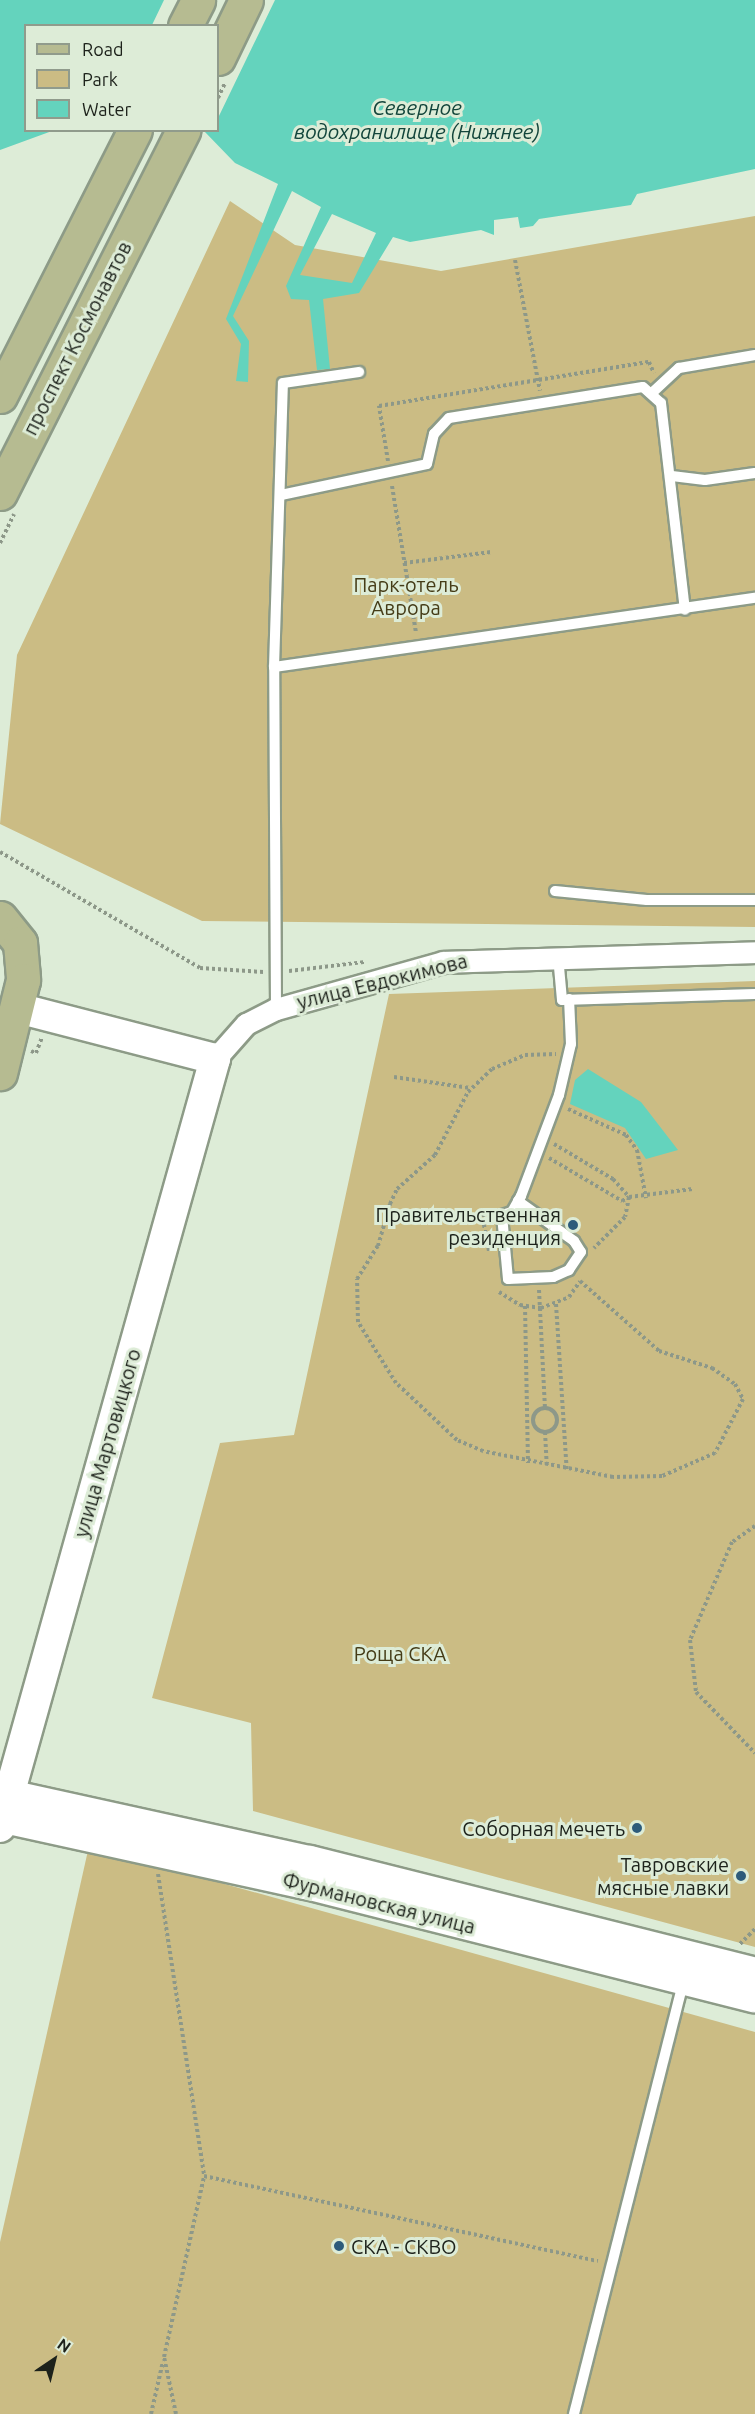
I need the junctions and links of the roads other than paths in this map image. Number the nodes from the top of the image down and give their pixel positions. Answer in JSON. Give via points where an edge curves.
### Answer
{"nodes":[{"id":1,"x":198,"y":0,"type":"edge"},
{"id":2,"x":246,"y":0,"type":"edge"},
{"id":3,"x":186,"y":24,"type":"edge"},
{"id":4,"x":219,"y":56,"type":"edge"},
{"id":5,"x":134,"y":132,"type":"edge"},
{"id":6,"x":182,"y":132,"type":"edge"},
{"id":7,"x":755,"y":355,"type":"edge"},
{"id":8,"x":358,"y":372,"type":"dead end"},
{"id":9,"x":654,"y":391,"type":"junction"},
{"id":10,"x":0,"y":396,"type":"edge"},
{"id":11,"x":755,"y":473,"type":"edge"},
{"id":12,"x":672,"y":476,"type":"junction"},
{"id":13,"x":0,"y":493,"type":"edge"},
{"id":14,"x":281,"y":495,"type":"junction"},
{"id":15,"x":755,"y":598,"type":"edge"},
{"id":16,"x":685,"y":610,"type":"junction"},
{"id":17,"x":274,"y":667,"type":"junction"},
{"id":18,"x":555,"y":891,"type":"dead end"},
{"id":19,"x":755,"y":900,"type":"edge"},
{"id":20,"x":0,"y":918,"type":"edge"},
{"id":21,"x":755,"y":952,"type":"edge"},
{"id":22,"x":558,"y":956,"type":"junction"},
{"id":23,"x":755,"y":994,"type":"edge"},
{"id":24,"x":569,"y":999,"type":"junction"},
{"id":25,"x":9,"y":1005,"type":"edge"},
{"id":26,"x":276,"y":1009,"type":"junction"},
{"id":27,"x":215,"y":1059,"type":"junction"},
{"id":28,"x":0,"y":1073,"type":"edge"},
{"id":29,"x":518,"y":1202,"type":"junction"},
{"id":30,"x":2,"y":1810,"type":"edge"},
{"id":31,"x":755,"y":1973,"type":"edge"},
{"id":32,"x":684,"y":1978,"type":"junction"},
{"id":33,"x":755,"y":1998,"type":"edge"},
{"id":34,"x":574,"y":2414,"type":"edge"}],
"edges":[{"from":1,"to":3,"type":"main road"},
{"from":2,"to":4,"type":"main road"},
{"from":5,"to":10,"type":"main road"},
{"from":6,"to":13,"type":"main road","name":"проспект Космонавтов"},
{"from":7,"to":9,"type":"lane","via":[[679,368],[660,381]]},
{"from":8,"to":14,"type":"lane","via":[[282,383]]},
{"from":9,"to":12,"type":"lane","via":[[661,403]]},
{"from":9,"to":14,"type":"lane","via":[[630,387],[449,418],[434,434],[428,464]]},
{"from":11,"to":12,"type":"lane","via":[[705,480]]},
{"from":12,"to":16,"type":"lane"},
{"from":14,"to":17,"type":"lane"},
{"from":15,"to":16,"type":"lane"},
{"from":16,"to":17,"type":"lane","via":[[419,650]]},
{"from":17,"to":26,"type":"lane"},
{"from":18,"to":19,"type":"lane","via":[[647,900]]},
{"from":20,"to":25,"type":"main road","via":[[20,944]]},
{"from":21,"to":22,"type":"street","name":"улица Евдокимова"},
{"from":22,"to":24,"type":"lane","via":[[562,1000]]},
{"from":22,"to":26,"type":"street","name":"улица Евдокимова","via":[[443,962]]},
{"from":23,"to":24,"type":"lane"},
{"from":24,"to":29,"type":"lane","via":[[569,1054],[555,1104]]},
{"from":25,"to":27,"type":"main road"},
{"from":25,"to":28,"type":"main road"},
{"from":26,"to":27,"type":"street","name":"улица Евдокимова","via":[[246,1024]]},
{"from":27,"to":30,"type":"main road","name":"улица Мартовицкого"},
{"from":29,"to":29,"type":"lane","via":[[502,1215],[508,1279],[553,1277],[568,1270],[581,1252],[574,1241]]},
{"from":30,"to":31,"type":"main road","name":"Фурмановская улица","via":[[310,1861]]},
{"from":30,"to":32,"type":"main road","name":"Фурмановская улица"},
{"from":32,"to":33,"type":"main road","name":"Фурмановская улица"},
{"from":32,"to":34,"type":"lane"}]}
